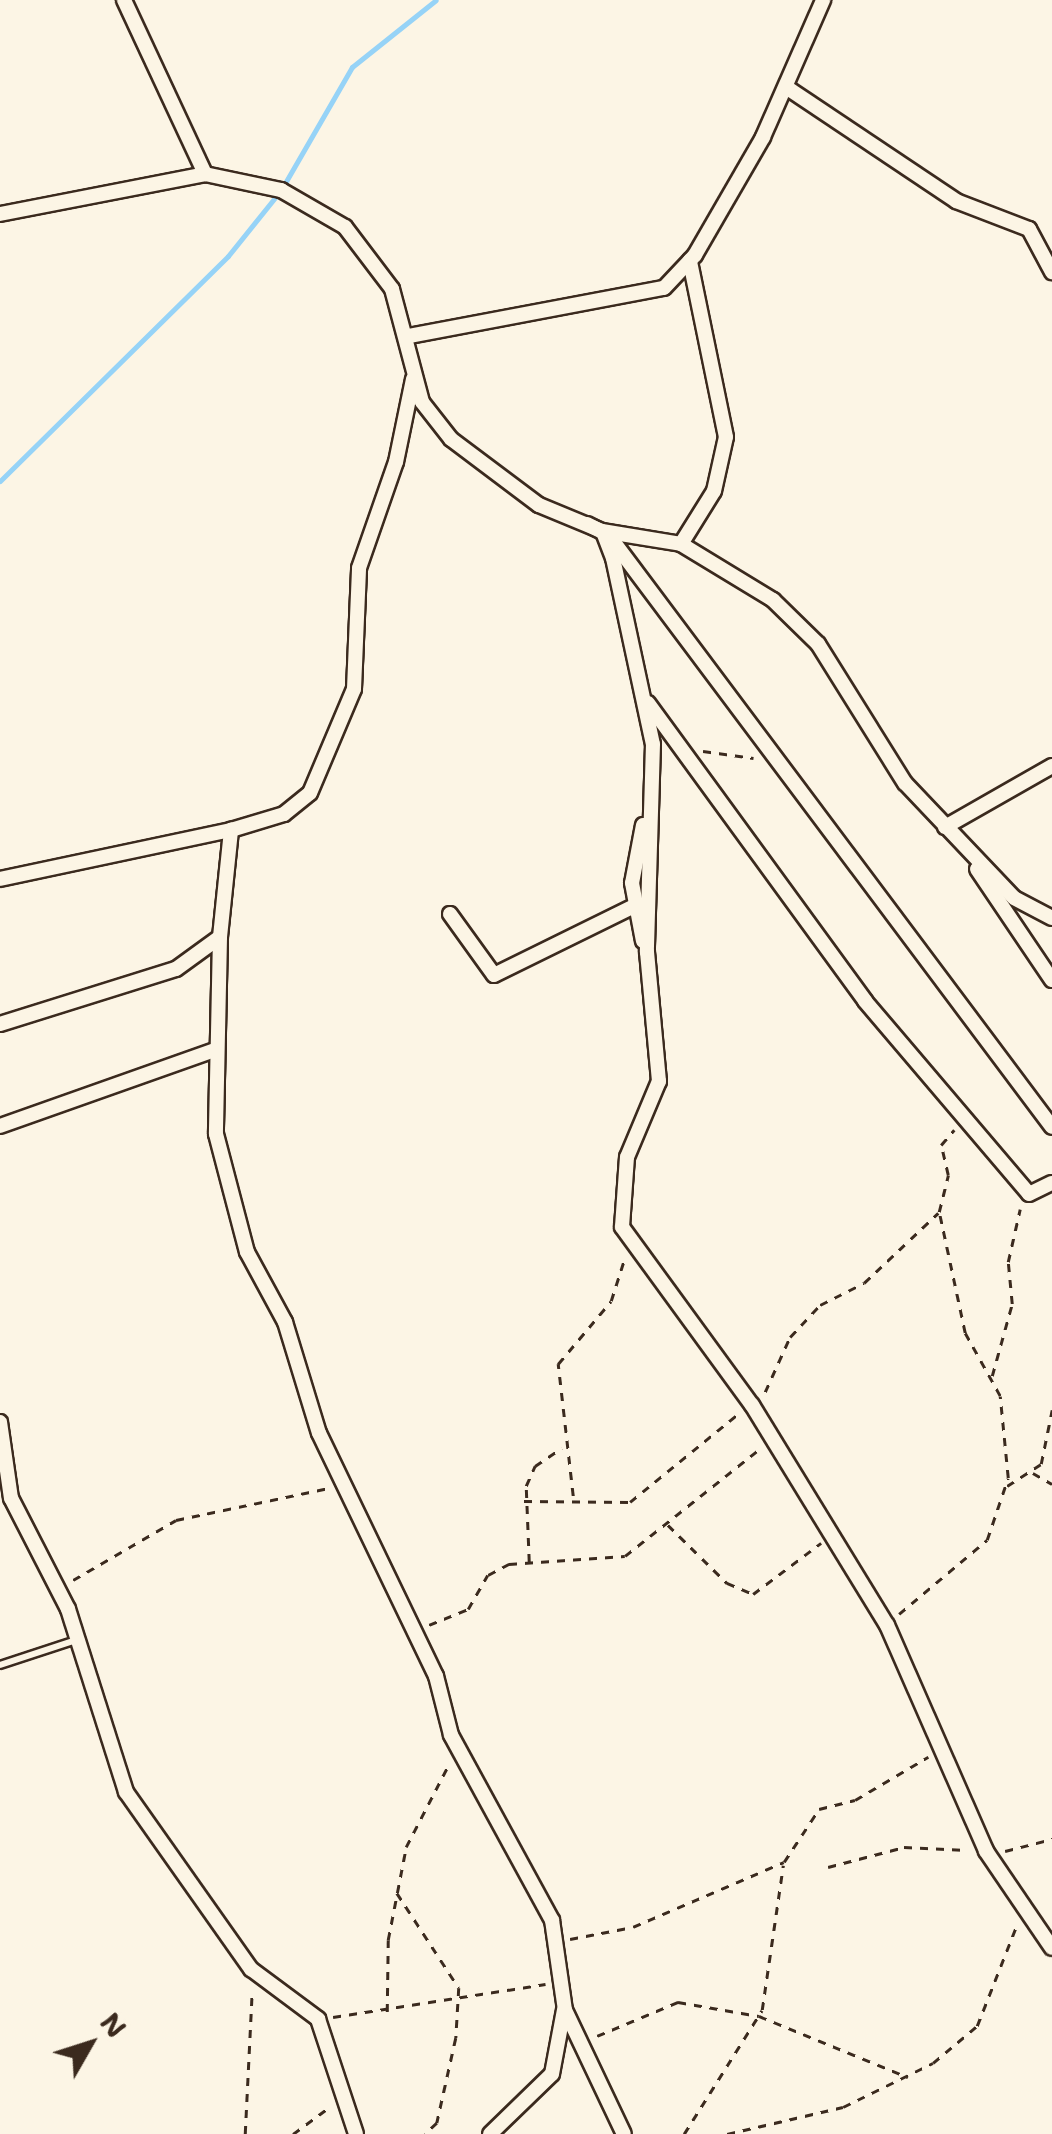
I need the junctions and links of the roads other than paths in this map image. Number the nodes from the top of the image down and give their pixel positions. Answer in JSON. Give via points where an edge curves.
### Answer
{"nodes":[{"id":1,"x":124,"y":0,"type":"edge"},
{"id":2,"x":823,"y":0,"type":"edge"},
{"id":3,"x":786,"y":87,"type":"junction"},
{"id":4,"x":205,"y":174,"type":"junction"},
{"id":5,"x":0,"y":214,"type":"edge"},
{"id":6,"x":1046,"y":246,"type":"edge"},
{"id":7,"x":690,"y":261,"type":"junction"},
{"id":8,"x":1052,"y":272,"type":"edge"},
{"id":9,"x":409,"y":336,"type":"junction"},
{"id":10,"x":413,"y":378,"type":"junction"},
{"id":11,"x":587,"y":524,"type":"junction"},
{"id":12,"x":602,"y":531,"type":"junction"},
{"id":13,"x":681,"y":544,"type":"junction"},
{"id":14,"x":640,"y":691,"type":"junction"},
{"id":15,"x":1052,"y":766,"type":"edge"},
{"id":16,"x":647,"y":810,"type":"junction"},
{"id":17,"x":945,"y":826,"type":"junction"},
{"id":18,"x":231,"y":830,"type":"junction"},
{"id":19,"x":968,"y":853,"type":"junction"},
{"id":20,"x":0,"y":879,"type":"edge"},
{"id":21,"x":632,"y":907,"type":"junction"},
{"id":22,"x":450,"y":914,"type":"dead end"},
{"id":23,"x":1052,"y":918,"type":"edge"},
{"id":24,"x":220,"y":937,"type":"junction"},
{"id":25,"x":647,"y":952,"type":"junction"},
{"id":26,"x":1052,"y":980,"type":"edge"},
{"id":27,"x":0,"y":1024,"type":"edge"},
{"id":28,"x":217,"y":1049,"type":"junction"},
{"id":29,"x":0,"y":1126,"type":"edge"},
{"id":30,"x":1052,"y":1127,"type":"edge"},
{"id":31,"x":1052,"y":1183,"type":"edge"},
{"id":32,"x":0,"y":1422,"type":"edge"},
{"id":33,"x":78,"y":1640,"type":"junction"},
{"id":34,"x":0,"y":1665,"type":"edge"},
{"id":35,"x":1052,"y":1948,"type":"edge"},
{"id":36,"x":564,"y":2010,"type":"junction"},
{"id":37,"x":356,"y":2134,"type":"edge"},
{"id":38,"x":490,"y":2134,"type":"edge"},
{"id":39,"x":624,"y":2134,"type":"edge"}],
"edges":[{"from":1,"to":4,"type":"street"},
{"from":2,"to":3,"type":"street"},
{"from":3,"to":6,"type":"street","via":[[956,201],[1029,230]]},
{"from":3,"to":7,"type":"street"},
{"from":4,"to":5,"type":"street"},
{"from":4,"to":9,"type":"street","via":[[281,190],[345,227],[392,289]]},
{"from":6,"to":8,"type":"street"},
{"from":7,"to":9,"type":"street","via":[[664,288],[632,300]]},
{"from":7,"to":13,"type":"street","via":[[726,438],[714,491]]},
{"from":9,"to":10,"type":"street"},
{"from":10,"to":11,"type":"street","via":[[451,439],[524,495]]},
{"from":10,"to":18,"type":"street","via":[[396,462],[359,568],[354,688],[310,793],[284,814]]},
{"from":11,"to":12,"type":"street"},
{"from":11,"to":14,"type":"street","via":[[603,532],[612,558]]},
{"from":12,"to":13,"type":"street"},
{"from":12,"to":30,"type":"street","via":[[686,630],[779,766]]},
{"from":13,"to":17,"type":"street","via":[[773,600],[818,644],[886,758]]},
{"from":14,"to":16,"type":"street","via":[[652,744]]},
{"from":14,"to":31,"type":"street","via":[[865,1001],[1029,1194]]},
{"from":15,"to":17,"type":"street"},
{"from":16,"to":21,"type":"street"},
{"from":16,"to":25,"type":"street"},
{"from":17,"to":19,"type":"street"},
{"from":18,"to":20,"type":"street"},
{"from":18,"to":24,"type":"street"},
{"from":19,"to":23,"type":"street","via":[[1014,898]]},
{"from":19,"to":26,"type":"street"},
{"from":21,"to":22,"type":"street","via":[[494,975]]},
{"from":21,"to":25,"type":"street"},
{"from":24,"to":27,"type":"street","via":[[176,969]]},
{"from":24,"to":28,"type":"street"},
{"from":25,"to":35,"type":"street","via":[[659,1081],[624,1172],[629,1241],[754,1408],[887,1625],[986,1851]]},
{"from":28,"to":29,"type":"street"},
{"from":28,"to":36,"type":"street","via":[[216,1134],[241,1234],[346,1488],[416,1633],[458,1750],[558,1941]]},
{"from":32,"to":33,"type":"street","via":[[12,1498]]},
{"from":33,"to":34,"type":"lane"},
{"from":33,"to":37,"type":"street","via":[[126,1792],[252,1969],[316,2017]]},
{"from":36,"to":38,"type":"street","via":[[552,2074]]},
{"from":36,"to":39,"type":"street"}]}
